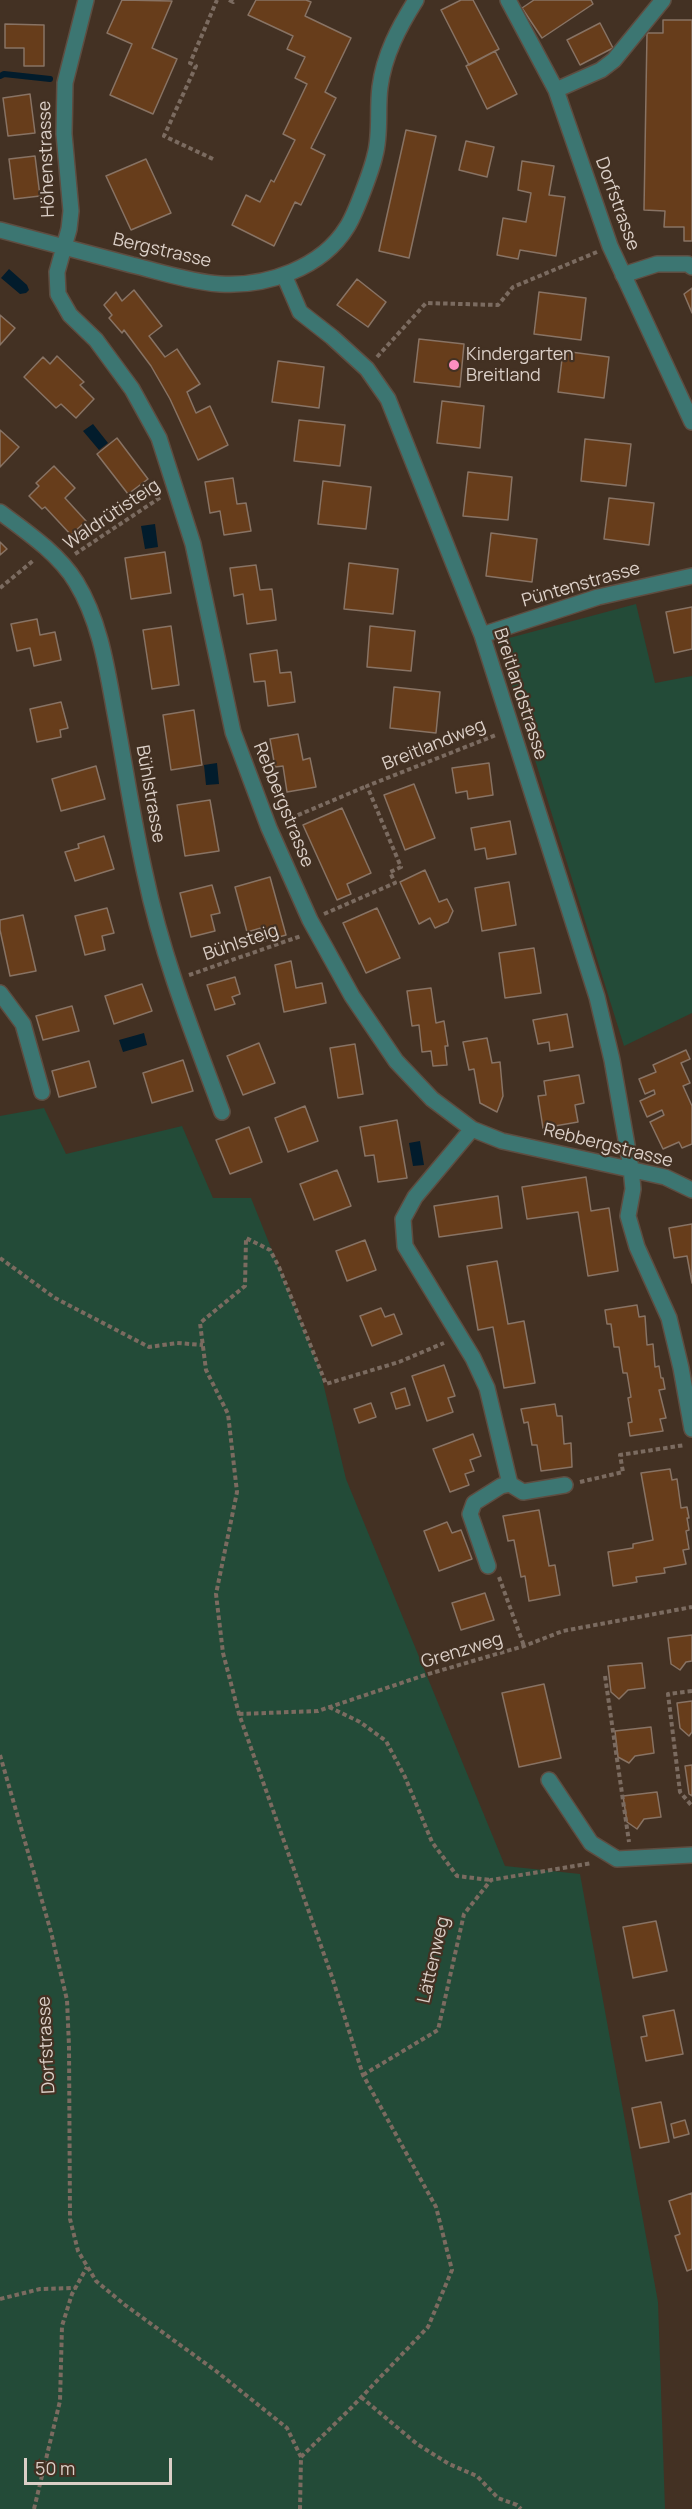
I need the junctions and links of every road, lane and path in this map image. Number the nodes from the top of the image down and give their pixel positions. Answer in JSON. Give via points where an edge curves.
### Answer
{"nodes":[{"id":1,"x":86,"y":0,"type":"edge"},
{"id":2,"x":217,"y":0,"type":"edge"},
{"id":3,"x":229,"y":0,"type":"edge"},
{"id":4,"x":234,"y":0,"type":"edge"},
{"id":5,"x":416,"y":0,"type":"edge"},
{"id":6,"x":508,"y":0,"type":"edge"},
{"id":7,"x":663,"y":0,"type":"edge"},
{"id":8,"x":556,"y":90,"type":"junction"},
{"id":9,"x":213,"y":159,"type":"dead end"},
{"id":10,"x":0,"y":230,"type":"edge"},
{"id":11,"x":610,"y":246,"type":"junction"},
{"id":12,"x":64,"y":247,"type":"junction"},
{"id":13,"x":692,"y":267,"type":"edge"},
{"id":14,"x":284,"y":275,"type":"junction"},
{"id":15,"x":623,"y":275,"type":"junction"},
{"id":16,"x":367,"y":369,"type":"junction"},
{"id":17,"x":692,"y":422,"type":"edge"},
{"id":18,"x":176,"y":487,"type":"junction"},
{"id":19,"x":0,"y":512,"type":"edge"},
{"id":20,"x":46,"y":549,"type":"junction"},
{"id":21,"x":63,"y":565,"type":"junction"},
{"id":22,"x":692,"y":576,"type":"edge"},
{"id":23,"x":0,"y":588,"type":"edge"},
{"id":24,"x":482,"y":635,"type":"junction"},
{"id":25,"x":511,"y":729,"type":"junction"},
{"id":26,"x":367,"y":786,"type":"junction"},
{"id":27,"x":269,"y":828,"type":"junction"},
{"id":28,"x":313,"y":926,"type":"junction"},
{"id":29,"x":174,"y":981,"type":"junction"},
{"id":30,"x":0,"y":993,"type":"edge"},
{"id":31,"x":42,"y":1092,"type":"dead end"},
{"id":32,"x":222,"y":1112,"type":"dead end"},
{"id":33,"x":472,"y":1129,"type":"junction"},
{"id":34,"x":630,"y":1168,"type":"junction"},
{"id":35,"x":692,"y":1190,"type":"edge"},
{"id":36,"x":0,"y":1258,"type":"edge"},
{"id":37,"x":461,"y":1337,"type":"junction"},
{"id":38,"x":203,"y":1345,"type":"junction"},
{"id":39,"x":692,"y":1429,"type":"edge"},
{"id":40,"x":692,"y":1444,"type":"edge"},
{"id":41,"x":510,"y":1484,"type":"junction"},
{"id":42,"x":565,"y":1485,"type":"joint"},
{"id":43,"x":488,"y":1566,"type":"joint"},
{"id":44,"x":692,"y":1607,"type":"edge"},
{"id":45,"x":524,"y":1646,"type":"junction"},
{"id":46,"x":605,"y":1676,"type":"dead end"},
{"id":47,"x":692,"y":1691,"type":"edge"},
{"id":48,"x":329,"y":1707,"type":"junction"},
{"id":49,"x":239,"y":1714,"type":"junction"},
{"id":50,"x":0,"y":1755,"type":"edge"},
{"id":51,"x":549,"y":1780,"type":"dead end"},
{"id":52,"x":692,"y":1806,"type":"edge"},
{"id":53,"x":692,"y":1855,"type":"edge"},
{"id":54,"x":639,"y":1858,"type":"junction"},
{"id":55,"x":616,"y":1859,"type":"junction"},
{"id":56,"x":491,"y":1880,"type":"junction"},
{"id":57,"x":363,"y":2075,"type":"junction"},
{"id":58,"x":87,"y":2266,"type":"junction"},
{"id":59,"x":75,"y":2288,"type":"junction"},
{"id":60,"x":0,"y":2299,"type":"edge"},
{"id":61,"x":361,"y":2397,"type":"junction"},
{"id":62,"x":301,"y":2457,"type":"junction"},
{"id":63,"x":34,"y":2509,"type":"edge"},
{"id":64,"x":300,"y":2509,"type":"edge"},
{"id":65,"x":521,"y":2509,"type":"edge"}],
"edges":[{"from":1,"to":12,"type":"street","name":"Höhenstrasse","via":[[63,108],[71,211]]},
{"from":2,"to":9,"type":"path","via":[[190,63],[196,66],[164,136]]},
{"from":3,"to":4,"type":"path"},
{"from":5,"to":14,"type":"street","name":"Bergstrasse","via":[[388,52],[380,86],[376,154],[348,227],[310,262]]},
{"from":6,"to":8,"type":"street","name":"Dorfstrasse"},
{"from":7,"to":8,"type":"street","via":[[614,60]]},
{"from":8,"to":11,"type":"street","name":"Dorfstrasse"},
{"from":10,"to":12,"type":"street","name":"Bergstrasse"},
{"from":11,"to":15,"type":"street","name":"Dorfstrasse"},
{"from":11,"to":16,"type":"path","via":[[513,287],[498,305],[426,303]]},
{"from":12,"to":14,"type":"street","name":"Bergstrasse","via":[[221,284],[251,284]]},
{"from":12,"to":18,"type":"street","name":"Rebbergstrasse","via":[[57,272],[58,294],[70,315],[96,340],[132,389],[159,438]]},
{"from":13,"to":15,"type":"street","via":[[657,264]]},
{"from":14,"to":16,"type":"street","name":"Breitlandstrasse","via":[[300,312]]},
{"from":15,"to":17,"type":"street","name":"Dorfstrasse"},
{"from":16,"to":24,"type":"street","name":"Breitlandstrasse","via":[[388,399]]},
{"from":18,"to":21,"type":"path","name":"Waldrütisteig"},
{"from":18,"to":27,"type":"street","name":"Rebbergstrasse","via":[[193,544],[233,732]]},
{"from":19,"to":20,"type":"street","name":"Bühlstrasse"},
{"from":20,"to":21,"type":"street","name":"Bühlstrasse"},
{"from":20,"to":23,"type":"path","name":"Waldrütisteig"},
{"from":21,"to":29,"type":"street","name":"Bühlstrasse","via":[[88,606],[104,654],[145,874]]},
{"from":22,"to":24,"type":"street","name":"Püntenstrasse","via":[[598,597]]},
{"from":24,"to":25,"type":"street","name":"Breitlandstrasse"},
{"from":25,"to":26,"type":"path","name":"Breitlandweg"},
{"from":25,"to":34,"type":"street","name":"Breitlandstrasse","via":[[597,997]]},
{"from":26,"to":27,"type":"path","name":"Breitlandweg"},
{"from":26,"to":28,"type":"path","name":"Breitlandweg","via":[[401,867],[390,872],[395,883]]},
{"from":27,"to":28,"type":"street","name":"Rebbergstrasse"},
{"from":28,"to":29,"type":"path","name":"Bühlsteig"},
{"from":28,"to":33,"type":"street","name":"Rebbergstrasse","via":[[352,996],[396,1060],[432,1099]]},
{"from":29,"to":32,"type":"street","name":"Bühlstrasse"},
{"from":30,"to":31,"type":"street","via":[[23,1024]]},
{"from":33,"to":34,"type":"street","name":"Rebbergstrasse","via":[[502,1141]]},
{"from":33,"to":37,"type":"street","via":[[415,1197],[403,1219],[405,1246]]},
{"from":34,"to":35,"type":"street","name":"Rebbergstrasse","via":[[665,1177]]},
{"from":34,"to":39,"type":"street","name":"Breitlandstrasse","via":[[633,1189],[628,1216],[637,1247],[669,1318]]},
{"from":36,"to":38,"type":"path","via":[[55,1298],[149,1347]]},
{"from":37,"to":38,"type":"path","via":[[399,1362],[326,1384],[270,1250],[246,1238],[245,1286],[200,1323]]},
{"from":37,"to":41,"type":"street","via":[[487,1388]]},
{"from":38,"to":49,"type":"path","via":[[206,1370],[228,1414],[237,1492],[216,1594],[223,1653]]},
{"from":40,"to":42,"type":"path","via":[[620,1455],[622,1472]]},
{"from":41,"to":42,"type":"street","via":[[524,1492]]},
{"from":41,"to":43,"type":"street","via":[[474,1503],[470,1514]]},
{"from":43,"to":45,"type":"path","via":[[494,1564]]},
{"from":44,"to":45,"type":"path","name":"Grenzweg","via":[[563,1631]]},
{"from":45,"to":48,"type":"path","name":"Grenzweg"},
{"from":46,"to":54,"type":"path","via":[[628,1842]]},
{"from":47,"to":52,"type":"path","via":[[668,1694],[680,1792]]},
{"from":48,"to":49,"type":"path","name":"Grenzweg","via":[[318,1711]]},
{"from":48,"to":56,"type":"path","via":[[386,1741],[432,1842],[457,1876]]},
{"from":49,"to":57,"type":"path"},
{"from":50,"to":58,"type":"path","name":"Dorfstrasse","via":[[67,2000],[70,2219],[78,2251]]},
{"from":51,"to":55,"type":"street","via":[[591,1843]]},
{"from":53,"to":54,"type":"street"},
{"from":54,"to":55,"type":"street"},
{"from":55,"to":56,"type":"path"},
{"from":56,"to":57,"type":"path","name":"Lättenweg","via":[[464,1914],[438,2030]]},
{"from":57,"to":61,"type":"path","via":[[436,2207],[452,2270],[428,2327]]},
{"from":58,"to":59,"type":"path"},
{"from":58,"to":62,"type":"path","name":"Dorfstrasse","via":[[96,2281],[125,2305],[287,2428]]},
{"from":59,"to":60,"type":"path","via":[[40,2289]]},
{"from":59,"to":63,"type":"path","via":[[62,2326],[60,2402]]},
{"from":61,"to":62,"type":"path"},
{"from":61,"to":65,"type":"path","via":[[417,2444],[477,2475],[498,2498]]},
{"from":62,"to":64,"type":"path"}]}
